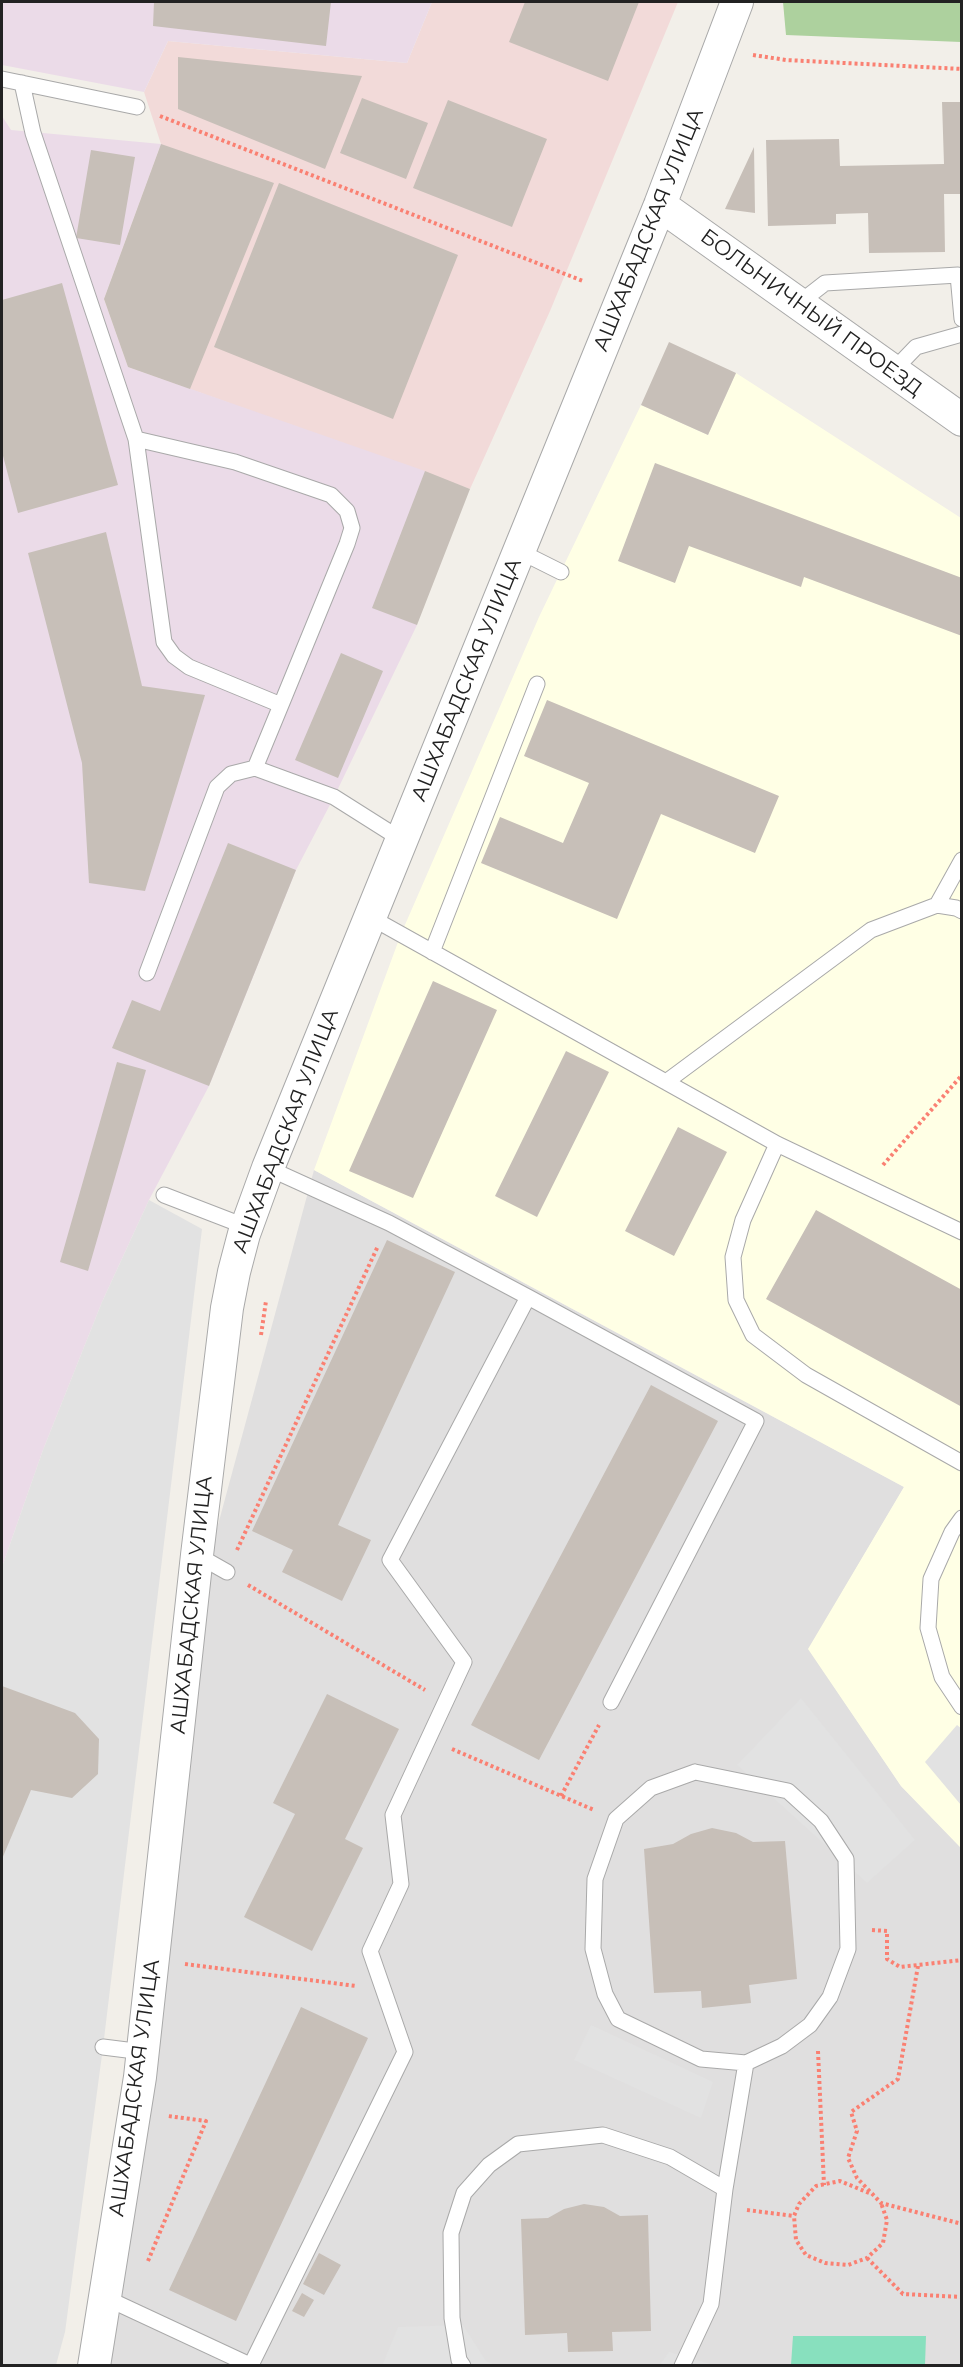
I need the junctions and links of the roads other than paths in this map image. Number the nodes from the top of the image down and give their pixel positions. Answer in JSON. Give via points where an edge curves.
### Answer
{"nodes":[{"id":1,"x":737,"y":2,"type":"edge"},
{"id":2,"x":2,"y":79,"type":"edge"},
{"id":3,"x":22,"y":83,"type":"junction"},
{"id":4,"x":137,"y":107,"type":"road end"},
{"id":5,"x":660,"y":205,"type":"junction"},
{"id":6,"x":798,"y":304,"type":"junction"},
{"id":7,"x":962,"y":320,"type":"edge"},
{"id":8,"x":962,"y":334,"type":"edge"},
{"id":9,"x":892,"y":372,"type":"junction"},
{"id":10,"x":962,"y":420,"type":"edge"},
{"id":11,"x":136,"y":439,"type":"junction"},
{"id":12,"x":519,"y":551,"type":"junction"},
{"id":13,"x":561,"y":572,"type":"dead end"},
{"id":14,"x":537,"y":684,"type":"dead end"},
{"id":15,"x":281,"y":705,"type":"junction"},
{"id":16,"x":255,"y":768,"type":"junction"},
{"id":17,"x":402,"y":840,"type":"junction"},
{"id":18,"x":962,"y":860,"type":"edge"},
{"id":19,"x":937,"y":905,"type":"junction"},
{"id":20,"x":962,"y":911,"type":"edge"},
{"id":21,"x":370,"y":917,"type":"junction"},
{"id":22,"x":432,"y":952,"type":"junction"},
{"id":23,"x":147,"y":973,"type":"dead end"},
{"id":24,"x":666,"y":1082,"type":"junction"},
{"id":25,"x":777,"y":1144,"type":"junction"},
{"id":26,"x":268,"y":1168,"type":"junction"},
{"id":27,"x":164,"y":1195,"type":"dead end"},
{"id":28,"x":247,"y":1227,"type":"junction"},
{"id":29,"x":962,"y":1232,"type":"edge"},
{"id":30,"x":528,"y":1297,"type":"junction"},
{"id":31,"x":962,"y":1462,"type":"edge"},
{"id":32,"x":962,"y":1518,"type":"edge"},
{"id":33,"x":197,"y":1555,"type":"junction"},
{"id":34,"x":227,"y":1572,"type":"road end"},
{"id":35,"x":611,"y":1702,"type":"road end"},
{"id":36,"x":962,"y":1707,"type":"edge"},
{"id":37,"x":103,"y":2047,"type":"dead end"},
{"id":38,"x":143,"y":2052,"type":"junction"},
{"id":39,"x":746,"y":2063,"type":"junction"},
{"id":40,"x":725,"y":2189,"type":"junction"},
{"id":41,"x":117,"y":2303,"type":"junction"},
{"id":42,"x":252,"y":2365,"type":"edge"},
{"id":43,"x":94,"y":2366,"type":"edge"},
{"id":44,"x":463,"y":2366,"type":"edge"},
{"id":45,"x":682,"y":2366,"type":"edge"}],
"edges":[{"from":1,"to":5,"type":"street","name":"АШХАБАДСКАЯ УЛИЦА"},
{"from":2,"to":3,"type":"lane"},
{"from":3,"to":4,"type":"lane"},
{"from":3,"to":11,"type":"lane","via":[[33,133]]},
{"from":5,"to":6,"type":"street","name":"БОЛЬНИЧНЫЙ ПРОЕЗД"},
{"from":5,"to":12,"type":"street","name":"АШХАБАДСКАЯ УЛИЦА"},
{"from":6,"to":7,"type":"lane","via":[[825,283],[958,275]]},
{"from":6,"to":9,"type":"street","name":"БОЛЬНИЧНЫЙ ПРОЕЗД"},
{"from":8,"to":9,"type":"lane","via":[[916,347]]},
{"from":9,"to":10,"type":"street","name":"БОЛЬНИЧНЫЙ ПРОЕЗД"},
{"from":11,"to":15,"type":"lane","via":[[164,642],[189,667]]},
{"from":11,"to":15,"type":"lane","via":[[236,462],[331,495],[347,511],[352,528],[348,543]]},
{"from":12,"to":13,"type":"lane"},
{"from":12,"to":17,"type":"street","name":"АШХАБАДСКАЯ УЛИЦА"},
{"from":14,"to":22,"type":"lane"},
{"from":15,"to":16,"type":"lane"},
{"from":16,"to":17,"type":"lane","via":[[334,797]]},
{"from":16,"to":23,"type":"lane","via":[[231,774],[217,787]]},
{"from":17,"to":21,"type":"street","name":"АШХАБАДСКАЯ УЛИЦА"},
{"from":18,"to":19,"type":"lane"},
{"from":19,"to":20,"type":"lane"},
{"from":19,"to":24,"type":"lane","via":[[871,930]]},
{"from":21,"to":22,"type":"lane"},
{"from":21,"to":26,"type":"street","name":"АШХАБАДСКАЯ УЛИЦА"},
{"from":22,"to":24,"type":"lane"},
{"from":24,"to":25,"type":"lane"},
{"from":25,"to":29,"type":"lane"},
{"from":25,"to":31,"type":"lane","via":[[743,1220],[733,1257],[736,1299],[753,1335],[806,1375]]},
{"from":26,"to":28,"type":"street","name":"АШХАБАДСКАЯ УЛИЦА"},
{"from":26,"to":30,"type":"lane","via":[[388,1223]]},
{"from":27,"to":28,"type":"lane"},
{"from":28,"to":33,"type":"street","name":"АШХАБАДСКАЯ УЛИЦА","via":[[226,1308]]},
{"from":30,"to":35,"type":"lane","via":[[756,1420]]},
{"from":30,"to":42,"type":"lane","via":[[390,1560],[464,1662],[393,1815],[401,1884],[370,1951],[405,2052]]},
{"from":32,"to":36,"type":"lane","via":[[931,1580],[928,1628],[942,1677]]},
{"from":33,"to":34,"type":"lane"},
{"from":33,"to":38,"type":"street","name":"АШХАБАДСКАЯ УЛИЦА"},
{"from":37,"to":38,"type":"lane"},
{"from":38,"to":41,"type":"street","name":"АШХАБАДСКАЯ УЛИЦА"},
{"from":39,"to":39,"type":"lane","via":[[782,2046],[810,2025],[830,1997],[848,1949],[846,1859],[822,1821],[788,1791],[695,1772],[651,1788],[616,1820],[595,1879],[593,1949],[605,1994],[618,2019],[701,2059]]},
{"from":39,"to":40,"type":"lane"},
{"from":40,"to":44,"type":"lane","via":[[670,2157],[603,2135],[518,2144],[489,2165],[464,2193],[451,2233],[452,2318]]},
{"from":40,"to":45,"type":"lane","via":[[711,2304]]},
{"from":41,"to":42,"type":"lane"},
{"from":41,"to":43,"type":"street","name":"АШХАБАДСКАЯ УЛИЦА"}]}
